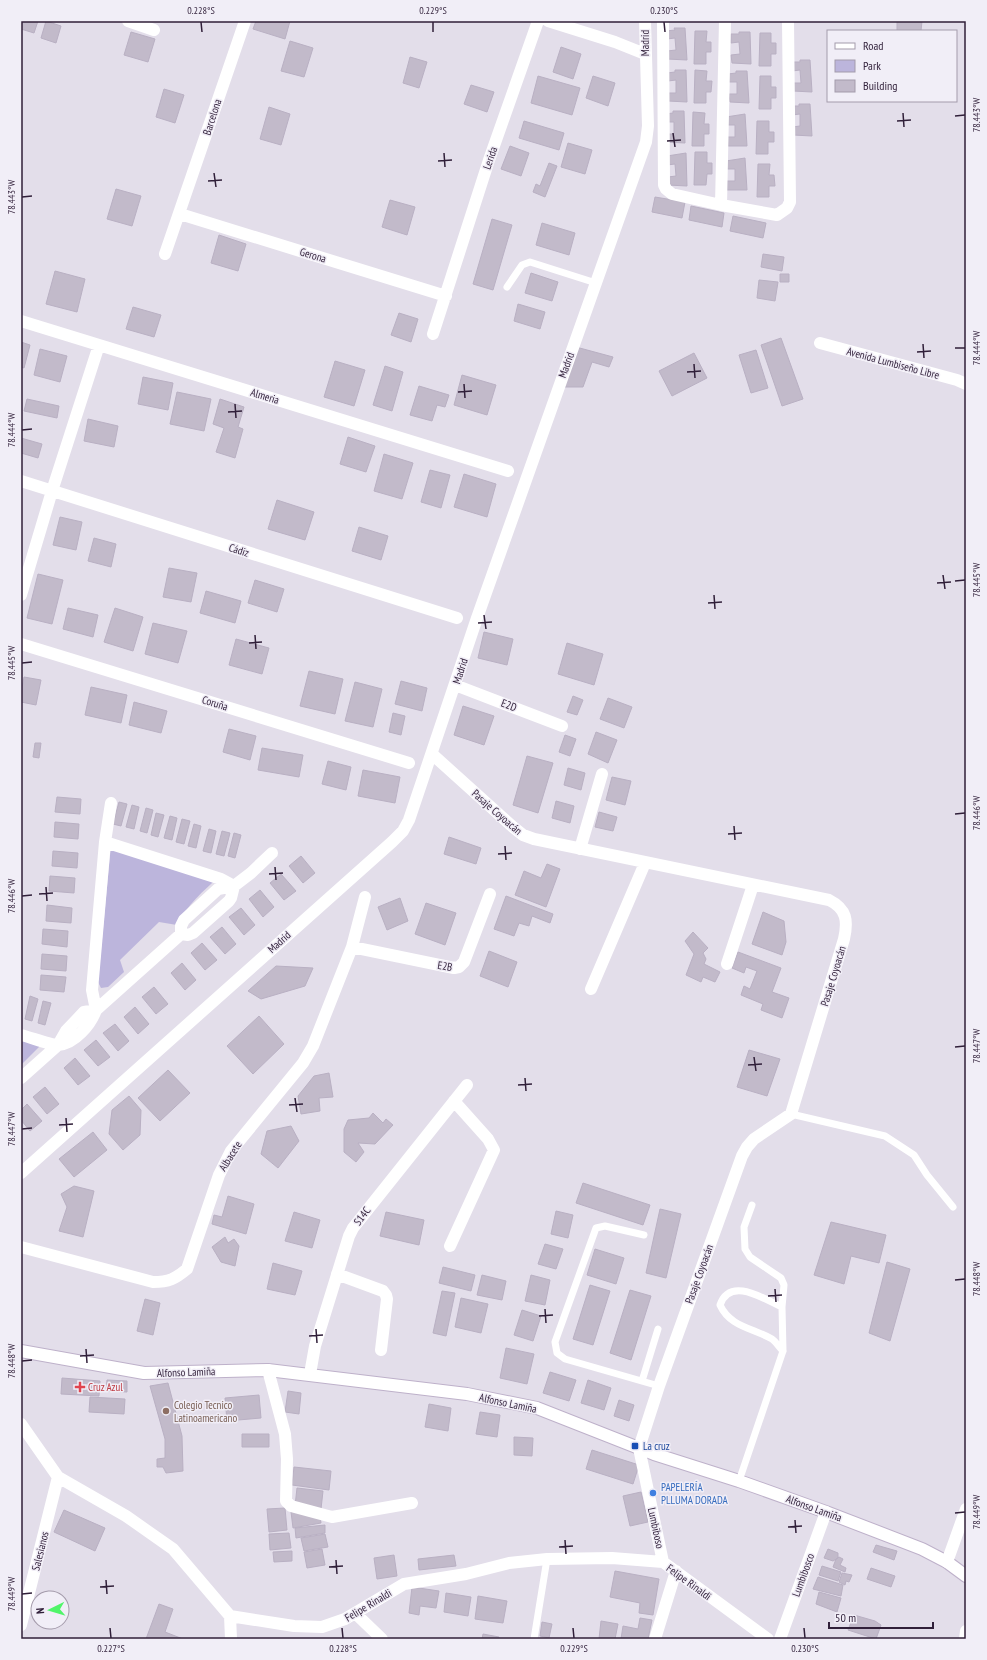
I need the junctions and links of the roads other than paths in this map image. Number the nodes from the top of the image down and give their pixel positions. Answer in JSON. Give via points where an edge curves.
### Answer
{"nodes":[{"id":1,"x":128,"y":21,"type":"edge"},
{"id":2,"x":245,"y":21,"type":"edge"},
{"id":3,"x":538,"y":21,"type":"edge"},
{"id":4,"x":548,"y":21,"type":"edge"},
{"id":5,"x":645,"y":21,"type":"edge"},
{"id":6,"x":663,"y":21,"type":"edge"},
{"id":7,"x":725,"y":21,"type":"edge"},
{"id":8,"x":788,"y":21,"type":"edge"},
{"id":9,"x":154,"y":30,"type":"dead end"},
{"id":10,"x":645,"y":54,"type":"junction"},
{"id":11,"x":721,"y":204,"type":"junction"},
{"id":12,"x":180,"y":214,"type":"junction"},
{"id":13,"x":165,"y":254,"type":"dead end"},
{"id":14,"x":596,"y":284,"type":"junction"},
{"id":15,"x":507,"y":287,"type":"dead end"},
{"id":16,"x":446,"y":296,"type":"junction"},
{"id":17,"x":21,"y":321,"type":"edge"},
{"id":18,"x":433,"y":334,"type":"dead end"},
{"id":19,"x":820,"y":344,"type":"dead end"},
{"id":20,"x":99,"y":345,"type":"junction"},
{"id":21,"x":966,"y":384,"type":"edge"},
{"id":22,"x":508,"y":471,"type":"dead end"},
{"id":23,"x":21,"y":481,"type":"edge"},
{"id":24,"x":52,"y":491,"type":"junction"},
{"id":25,"x":21,"y":595,"type":"edge"},
{"id":26,"x":457,"y":618,"type":"dead end"},
{"id":27,"x":21,"y":644,"type":"edge"},
{"id":28,"x":455,"y":685,"type":"junction"},
{"id":29,"x":562,"y":726,"type":"dead end"},
{"id":30,"x":432,"y":754,"type":"junction"},
{"id":31,"x":409,"y":763,"type":"dead end"},
{"id":32,"x":602,"y":774,"type":"dead end"},
{"id":33,"x":111,"y":803,"type":"dead end"},
{"id":34,"x":105,"y":842,"type":"junction"},
{"id":35,"x":580,"y":850,"type":"junction"},
{"id":36,"x":272,"y":853,"type":"dead end"},
{"id":37,"x":645,"y":863,"type":"junction"},
{"id":38,"x":753,"y":885,"type":"junction"},
{"id":39,"x":234,"y":886,"type":"junction"},
{"id":40,"x":490,"y":894,"type":"dead end"},
{"id":41,"x":364,"y":897,"type":"dead end"},
{"id":42,"x":352,"y":947,"type":"junction"},
{"id":43,"x":727,"y":964,"type":"dead end"},
{"id":44,"x":591,"y":989,"type":"dead end"},
{"id":45,"x":96,"y":1010,"type":"junction"},
{"id":46,"x":21,"y":1035,"type":"edge"},
{"id":47,"x":58,"y":1045,"type":"junction"},
{"id":48,"x":21,"y":1078,"type":"edge"},
{"id":49,"x":467,"y":1085,"type":"dead end"},
{"id":50,"x":454,"y":1101,"type":"junction"},
{"id":51,"x":791,"y":1114,"type":"junction"},
{"id":52,"x":21,"y":1173,"type":"edge"},
{"id":53,"x":752,"y":1205,"type":"dead end"},
{"id":54,"x":953,"y":1207,"type":"dead end"},
{"id":55,"x":644,"y":1235,"type":"dead end"},
{"id":56,"x":450,"y":1246,"type":"dead end"},
{"id":57,"x":21,"y":1247,"type":"edge"},
{"id":58,"x":337,"y":1274,"type":"junction"},
{"id":59,"x":782,"y":1307,"type":"junction"},
{"id":60,"x":658,"y":1329,"type":"dead end"},
{"id":61,"x":381,"y":1350,"type":"dead end"},
{"id":62,"x":21,"y":1351,"type":"edge"},
{"id":63,"x":783,"y":1351,"type":"junction"},
{"id":64,"x":268,"y":1370,"type":"junction"},
{"id":65,"x":310,"y":1374,"type":"junction"},
{"id":66,"x":642,"y":1381,"type":"junction"},
{"id":67,"x":659,"y":1386,"type":"junction"},
{"id":68,"x":21,"y":1424,"type":"edge"},
{"id":69,"x":639,"y":1448,"type":"junction"},
{"id":70,"x":58,"y":1477,"type":"junction"},
{"id":71,"x":739,"y":1480,"type":"junction"},
{"id":72,"x":412,"y":1504,"type":"dead end"},
{"id":73,"x":966,"y":1509,"type":"edge"},
{"id":74,"x":826,"y":1512,"type":"junction"},
{"id":75,"x":547,"y":1559,"type":"junction"},
{"id":76,"x":663,"y":1562,"type":"junction"},
{"id":77,"x":948,"y":1562,"type":"junction"},
{"id":78,"x":676,"y":1572,"type":"junction"},
{"id":79,"x":966,"y":1576,"type":"edge"},
{"id":80,"x":354,"y":1613,"type":"junction"},
{"id":81,"x":230,"y":1616,"type":"junction"},
{"id":82,"x":21,"y":1625,"type":"edge"},
{"id":83,"x":966,"y":1631,"type":"edge"},
{"id":84,"x":231,"y":1639,"type":"edge"},
{"id":85,"x":382,"y":1639,"type":"edge"},
{"id":86,"x":534,"y":1639,"type":"edge"},
{"id":87,"x":655,"y":1639,"type":"edge"},
{"id":88,"x":768,"y":1639,"type":"edge"},
{"id":89,"x":780,"y":1639,"type":"edge"},
{"id":90,"x":965,"y":1639,"type":"edge"}],
"edges":[{"from":1,"to":9,"type":"street"},
{"from":2,"to":12,"type":"street","name":"Barcelona"},
{"from":3,"to":16,"type":"street","name":"Lerida","via":[[489,160]]},
{"from":4,"to":10,"type":"street"},
{"from":5,"to":10,"type":"street","name":"Madrid"},
{"from":6,"to":11,"type":"street","via":[[664,185],[672,194]]},
{"from":7,"to":11,"type":"street"},
{"from":8,"to":11,"type":"street","via":[[790,202],[787,208],[777,214]]},
{"from":10,"to":14,"type":"street","name":"Madrid","via":[[648,126],[646,142]]},
{"from":12,"to":13,"type":"street","name":"Barcelona"},
{"from":12,"to":16,"type":"street","name":"Gerona"},
{"from":14,"to":15,"type":"lane","via":[[530,262],[522,265]]},
{"from":14,"to":28,"type":"street","name":"Madrid"},
{"from":16,"to":18,"type":"street","name":"Lerida"},
{"from":17,"to":20,"type":"street","name":"Almeria"},
{"from":19,"to":21,"type":"street","name":"Avenida Lumbiseño Libre"},
{"from":20,"to":22,"type":"street","name":"Almeria"},
{"from":20,"to":24,"type":"street"},
{"from":23,"to":24,"type":"street","name":"Cádiz"},
{"from":24,"to":25,"type":"street"},
{"from":24,"to":26,"type":"street","name":"Cádiz"},
{"from":27,"to":31,"type":"street","name":"Coruña"},
{"from":28,"to":29,"type":"street","name":"E2D"},
{"from":28,"to":30,"type":"street","name":"Madrid"},
{"from":30,"to":35,"type":"street","name":"Pasaje Coyoacán","via":[[523,835]]},
{"from":30,"to":52,"type":"street","name":"Madrid","via":[[415,806],[403,831]]},
{"from":32,"to":35,"type":"street"},
{"from":33,"to":34,"type":"street"},
{"from":34,"to":39,"type":"street","via":[[221,879]]},
{"from":34,"to":45,"type":"street","via":[[92,990]]},
{"from":35,"to":37,"type":"street","name":"Pasaje Coyoacán"},
{"from":36,"to":39,"type":"street"},
{"from":37,"to":38,"type":"street","name":"Pasaje Coyoacán"},
{"from":37,"to":44,"type":"street"},
{"from":38,"to":43,"type":"street"},
{"from":38,"to":51,"type":"street","name":"Pasaje Coyoacán","via":[[829,900],[840,908],[845,916],[844,939]]},
{"from":39,"to":45,"type":"street","via":[[218,889],[184,920],[181,934]]},
{"from":40,"to":42,"type":"street","name":"E2B","via":[[464,962],[459,967]]},
{"from":41,"to":42,"type":"street","name":"Albacete"},
{"from":42,"to":57,"type":"street","name":"Albacete","via":[[313,1046],[231,1152],[219,1175],[187,1269],[176,1278],[153,1282]]},
{"from":45,"to":47,"type":"street","via":[[84,1012],[66,1031]]},
{"from":46,"to":47,"type":"street"},
{"from":47,"to":48,"type":"street"},
{"from":49,"to":50,"type":"street","name":"S14C"},
{"from":50,"to":56,"type":"street","via":[[488,1139],[494,1150]]},
{"from":50,"to":58,"type":"street","name":"S14C","via":[[353,1228]]},
{"from":51,"to":54,"type":"lane","via":[[885,1136],[914,1155]]},
{"from":51,"to":67,"type":"street","name":"Pasaje Coyoacán","via":[[754,1139],[742,1156]]},
{"from":53,"to":59,"type":"lane","via":[[744,1228],[745,1249],[750,1257],[781,1278],[784,1285]]},
{"from":55,"to":66,"type":"lane","via":[[605,1226],[596,1228],[555,1342],[557,1353],[565,1359]]},
{"from":58,"to":61,"type":"street","via":[[383,1291],[386,1295]]},
{"from":58,"to":65,"type":"street","name":"S14C","via":[[315,1346]]},
{"from":59,"to":63,"type":"lane"},
{"from":59,"to":63,"type":"lane","via":[[749,1292],[740,1291],[730,1292],[723,1297],[720,1305],[724,1314],[733,1322],[773,1340]]},
{"from":60,"to":66,"type":"lane"},
{"from":62,"to":64,"type":"street","name":"Alfonso Lamiña","via":[[144,1374]]},
{"from":63,"to":71,"type":"lane"},
{"from":64,"to":65,"type":"street","name":"Alfonso Lamiña"},
{"from":64,"to":72,"type":"street","via":[[285,1434],[286,1500],[291,1506],[332,1516]]},
{"from":65,"to":69,"type":"street","name":"Alfonso Lamiña","via":[[466,1394],[537,1408]]},
{"from":66,"to":67,"type":"lane"},
{"from":67,"to":69,"type":"street","name":"Pasaje Coyoacán"},
{"from":68,"to":70,"type":"street"},
{"from":69,"to":71,"type":"street","name":"Alfonso Lamiña"},
{"from":69,"to":76,"type":"street","name":"Lumbiboso"},
{"from":70,"to":81,"type":"street","via":[[126,1516],[173,1549]]},
{"from":70,"to":82,"type":"street","name":"Salesianos"},
{"from":71,"to":74,"type":"street","name":"Alfonso Lamiña"},
{"from":73,"to":77,"type":"street"},
{"from":74,"to":77,"type":"street","name":"Alfonso Lamiña"},
{"from":74,"to":89,"type":"street","name":"Lumbibosco"},
{"from":75,"to":76,"type":"street","name":"Felipe Rinaldi","via":[[612,1558]]},
{"from":75,"to":80,"type":"street","name":"Felipe Rinaldi","via":[[404,1584]]},
{"from":75,"to":86,"type":"lane"},
{"from":76,"to":78,"type":"street","name":"Felipe Rinaldi"},
{"from":77,"to":79,"type":"street","name":"Alfonso Lamiña"},
{"from":78,"to":87,"type":"street"},
{"from":78,"to":88,"type":"street","name":"Felipe Rinaldi"},
{"from":80,"to":81,"type":"street","name":"Felipe Rinaldi","via":[[322,1627],[294,1626]]},
{"from":80,"to":85,"type":"street"},
{"from":81,"to":84,"type":"street"},
{"from":83,"to":90,"type":"street"}]}
